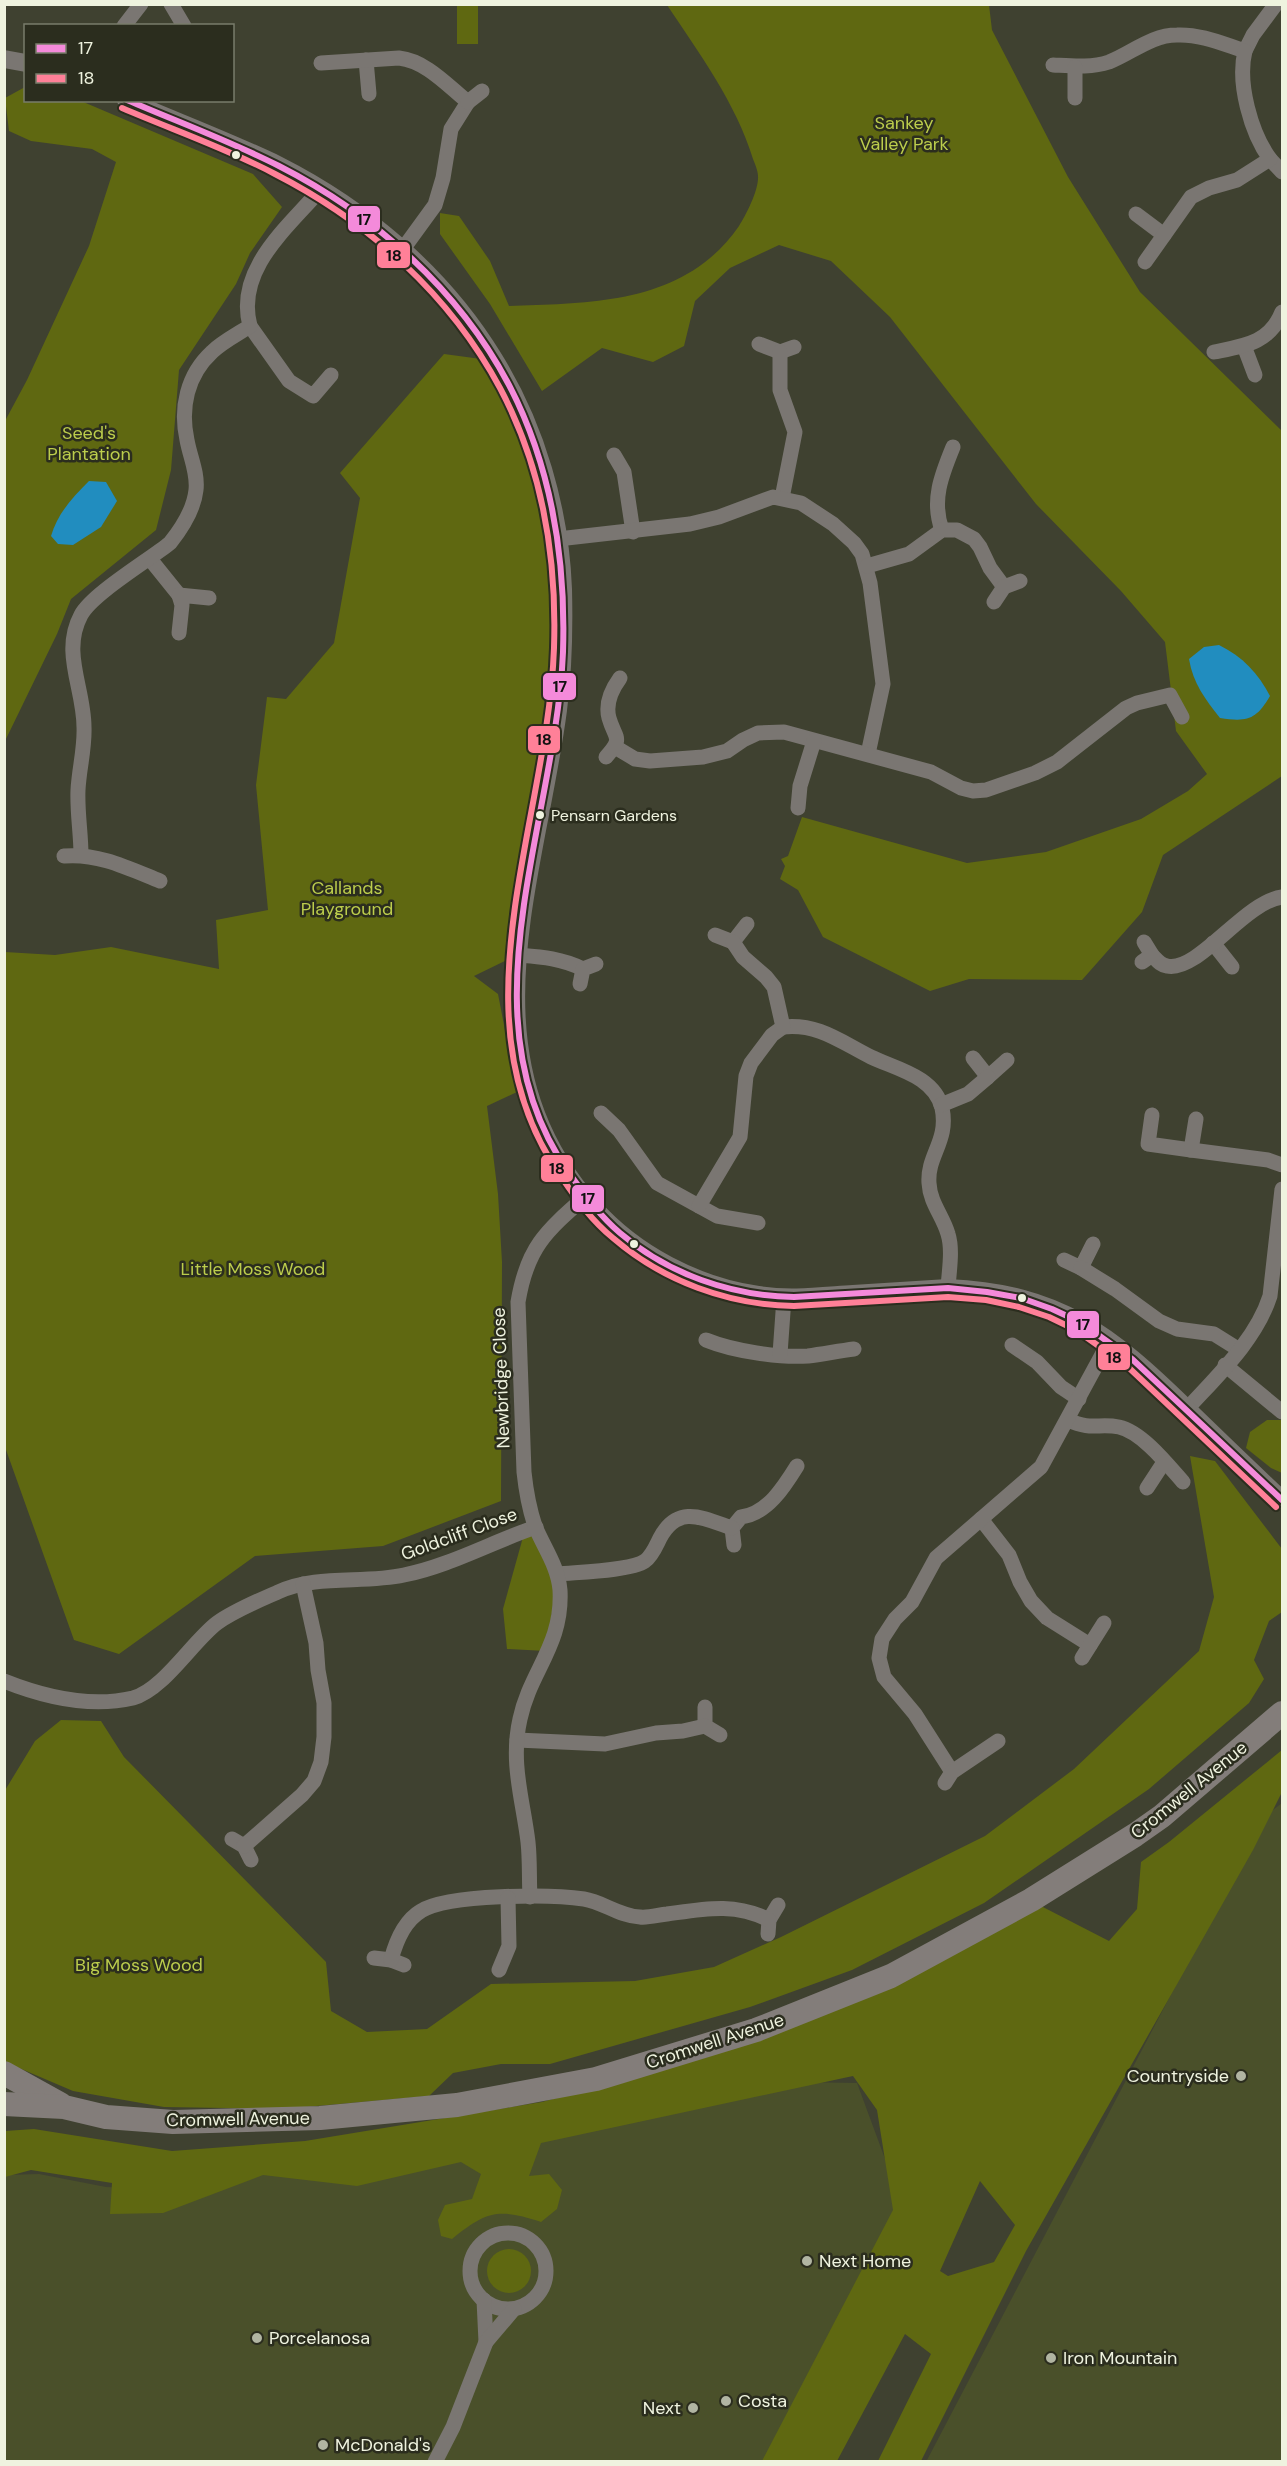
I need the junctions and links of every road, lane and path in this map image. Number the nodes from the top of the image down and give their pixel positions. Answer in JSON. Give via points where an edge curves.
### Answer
{"nodes":[{"id":1,"x":141,"y":4,"type":"edge"},
{"id":2,"x":171,"y":4,"type":"edge"},
{"id":3,"x":1276,"y":4,"type":"edge"},
{"id":4,"x":126,"y":24,"type":"edge"},
{"id":5,"x":183,"y":24,"type":"edge"},
{"id":6,"x":1245,"y":51,"type":"junction"},
{"id":7,"x":4,"y":59,"type":"edge"},
{"id":8,"x":366,"y":60,"type":"junction"},
{"id":9,"x":24,"y":63,"type":"edge"},
{"id":10,"x":321,"y":63,"type":"dead end"},
{"id":11,"x":1053,"y":65,"type":"dead end"},
{"id":12,"x":1076,"y":67,"type":"junction"},
{"id":13,"x":482,"y":91,"type":"dead end"},
{"id":14,"x":369,"y":94,"type":"dead end"},
{"id":15,"x":1075,"y":99,"type":"dead end"},
{"id":16,"x":131,"y":102,"type":"edge"},
{"id":17,"x":468,"y":102,"type":"junction"},
{"id":18,"x":1270,"y":159,"type":"junction"},
{"id":19,"x":1282,"y":172,"type":"edge"},
{"id":20,"x":320,"y":190,"type":"junction"},
{"id":21,"x":1136,"y":214,"type":"dead end"},
{"id":22,"x":1164,"y":235,"type":"junction"},
{"id":23,"x":403,"y":249,"type":"junction"},
{"id":24,"x":1145,"y":262,"type":"dead end"},
{"id":25,"x":1282,"y":312,"type":"edge"},
{"id":26,"x":250,"y":326,"type":"junction"},
{"id":27,"x":759,"y":344,"type":"dead end"},
{"id":28,"x":1244,"y":346,"type":"junction"},
{"id":29,"x":1214,"y":352,"type":"dead end"},
{"id":30,"x":331,"y":375,"type":"dead end"},
{"id":31,"x":1256,"y":375,"type":"dead end"},
{"id":32,"x":953,"y":447,"type":"dead end"},
{"id":33,"x":614,"y":455,"type":"dead end"},
{"id":34,"x":782,"y":498,"type":"junction"},
{"id":35,"x":942,"y":530,"type":"junction"},
{"id":36,"x":633,"y":531,"type":"junction"},
{"id":37,"x":558,"y":539,"type":"junction"},
{"id":38,"x":150,"y":559,"type":"junction"},
{"id":39,"x":867,"y":566,"type":"junction"},
{"id":40,"x":1020,"y":581,"type":"dead end"},
{"id":41,"x":1004,"y":587,"type":"junction"},
{"id":42,"x":180,"y":595,"type":"junction"},
{"id":43,"x":209,"y":598,"type":"dead end"},
{"id":44,"x":994,"y":602,"type":"dead end"},
{"id":45,"x":179,"y":633,"type":"dead end"},
{"id":46,"x":620,"y":678,"type":"dead end"},
{"id":47,"x":1182,"y":717,"type":"dead end"},
{"id":48,"x":814,"y":741,"type":"junction"},
{"id":49,"x":868,"y":754,"type":"junction"},
{"id":50,"x":798,"y":808,"type":"dead end"},
{"id":51,"x":81,"y":855,"type":"junction"},
{"id":52,"x":64,"y":856,"type":"dead end"},
{"id":53,"x":160,"y":881,"type":"dead end"},
{"id":54,"x":1282,"y":897,"type":"edge"},
{"id":55,"x":747,"y":924,"type":"dead end"},
{"id":56,"x":715,"y":935,"type":"dead end"},
{"id":57,"x":733,"y":942,"type":"junction"},
{"id":58,"x":1144,"y":942,"type":"dead end"},
{"id":59,"x":1214,"y":943,"type":"junction"},
{"id":60,"x":517,"y":955,"type":"junction"},
{"id":61,"x":1232,"y":967,"type":"dead end"},
{"id":62,"x":586,"y":972,"type":"dead end"},
{"id":63,"x":783,"y":1027,"type":"junction"},
{"id":64,"x":973,"y":1058,"type":"dead end"},
{"id":65,"x":1007,"y":1060,"type":"dead end"},
{"id":66,"x":988,"y":1077,"type":"junction"},
{"id":67,"x":941,"y":1105,"type":"junction"},
{"id":68,"x":601,"y":1113,"type":"dead end"},
{"id":69,"x":1152,"y":1115,"type":"dead end"},
{"id":70,"x":1196,"y":1119,"type":"dead end"},
{"id":71,"x":1191,"y":1150,"type":"junction"},
{"id":72,"x":1282,"y":1165,"type":"edge"},
{"id":73,"x":1282,"y":1189,"type":"edge"},
{"id":74,"x":585,"y":1197,"type":"junction"},
{"id":75,"x":699,"y":1206,"type":"junction"},
{"id":76,"x":758,"y":1222,"type":"dead end"},
{"id":77,"x":1093,"y":1244,"type":"dead end"},
{"id":78,"x":1064,"y":1260,"type":"dead end"},
{"id":79,"x":1081,"y":1268,"type":"junction"},
{"id":80,"x":948,"y":1288,"type":"junction"},
{"id":81,"x":784,"y":1298,"type":"junction"},
{"id":82,"x":706,"y":1340,"type":"dead end"},
{"id":83,"x":1110,"y":1340,"type":"junction"},
{"id":84,"x":1012,"y":1345,"type":"dead end"},
{"id":85,"x":854,"y":1349,"type":"dead end"},
{"id":86,"x":1238,"y":1349,"type":"junction"},
{"id":87,"x":780,"y":1354,"type":"junction"},
{"id":88,"x":1225,"y":1365,"type":"junction"},
{"id":89,"x":1079,"y":1399,"type":"junction"},
{"id":90,"x":1187,"y":1409,"type":"junction"},
{"id":91,"x":1282,"y":1412,"type":"edge"},
{"id":92,"x":1068,"y":1420,"type":"junction"},
{"id":93,"x":1164,"y":1462,"type":"junction"},
{"id":94,"x":797,"y":1466,"type":"dead end"},
{"id":95,"x":1184,"y":1482,"type":"dead end"},
{"id":96,"x":1147,"y":1488,"type":"dead end"},
{"id":97,"x":1282,"y":1500,"type":"edge"},
{"id":98,"x":981,"y":1519,"type":"junction"},
{"id":99,"x":536,"y":1527,"type":"junction"},
{"id":100,"x":732,"y":1528,"type":"junction"},
{"id":101,"x":734,"y":1545,"type":"dead end"},
{"id":102,"x":558,"y":1574,"type":"junction"},
{"id":103,"x":303,"y":1584,"type":"junction"},
{"id":104,"x":1104,"y":1623,"type":"dead end"},
{"id":105,"x":4,"y":1681,"type":"edge"},
{"id":106,"x":705,"y":1707,"type":"dead end"},
{"id":107,"x":1282,"y":1713,"type":"edge"},
{"id":108,"x":705,"y":1726,"type":"junction"},
{"id":109,"x":720,"y":1735,"type":"dead end"},
{"id":110,"x":517,"y":1740,"type":"junction"},
{"id":111,"x":1000,"y":1741,"type":"dead end"},
{"id":112,"x":242,"y":1848,"type":"dead end"},
{"id":113,"x":530,"y":1897,"type":"junction"},
{"id":114,"x":508,"y":1898,"type":"junction"},
{"id":115,"x":777,"y":1905,"type":"dead end"},
{"id":116,"x":374,"y":1958,"type":"dead end"},
{"id":117,"x":499,"y":1970,"type":"dead end"},
{"id":118,"x":4,"y":2073,"type":"edge"},
{"id":119,"x":4,"y":2104,"type":"edge"},
{"id":120,"x":64,"y":2107,"type":"junction"},
{"id":121,"x":484,"y":2300,"type":"junction"},
{"id":122,"x":514,"y":2309,"type":"junction"},
{"id":123,"x":486,"y":2342,"type":"junction"},
{"id":124,"x":435,"y":2462,"type":"edge"}],
"edges":[{"from":1,"to":4,"type":"street"},
{"from":2,"to":5,"type":"street"},
{"from":3,"to":6,"type":"street"},
{"from":6,"to":12,"type":"street","via":[[1179,34],[1156,38],[1101,64]]},
{"from":6,"to":18,"type":"street","via":[[1243,84],[1257,137]]},
{"from":7,"to":9,"type":"street"},
{"from":8,"to":10,"type":"street"},
{"from":8,"to":14,"type":"street"},
{"from":8,"to":17,"type":"street","via":[[410,59]]},
{"from":11,"to":12,"type":"street"},
{"from":12,"to":15,"type":"street"},
{"from":13,"to":17,"type":"street"},
{"from":16,"to":20,"type":"street","via":[[279,166]]},
{"from":17,"to":23,"type":"street","via":[[451,129],[435,205]]},
{"from":18,"to":19,"type":"street"},
{"from":18,"to":22,"type":"street","via":[[1237,180],[1198,192]]},
{"from":20,"to":23,"type":"street"},
{"from":20,"to":26,"type":"street","via":[[253,274],[246,298]]},
{"from":21,"to":22,"type":"street"},
{"from":22,"to":24,"type":"street"},
{"from":23,"to":37,"type":"street","via":[[453,301],[496,361],[533,438]]},
{"from":25,"to":28,"type":"street","via":[[1267,335]]},
{"from":26,"to":30,"type":"street","via":[[289,381],[313,396]]},
{"from":26,"to":38,"type":"street","via":[[213,351],[190,380],[185,397],[186,427],[196,490],[179,532]]},
{"from":27,"to":34,"type":"street","via":[[787,349],[780,390],[795,432]]},
{"from":28,"to":29,"type":"street"},
{"from":28,"to":31,"type":"street"},
{"from":32,"to":35,"type":"street","via":[[938,490]]},
{"from":33,"to":36,"type":"street","via":[[624,472]]},
{"from":34,"to":36,"type":"street","via":[[765,500],[706,521]]},
{"from":34,"to":39,"type":"street","via":[[801,503],[845,533]]},
{"from":35,"to":39,"type":"street","via":[[909,554]]},
{"from":35,"to":41,"type":"street","via":[[957,530],[974,539]]},
{"from":36,"to":37,"type":"street"},
{"from":37,"to":60,"type":"street","via":[[563,587],[558,708]]},
{"from":38,"to":42,"type":"street"},
{"from":38,"to":51,"type":"street","via":[[87,607],[74,639],[74,670],[85,729],[78,794]]},
{"from":39,"to":49,"type":"street","via":[[883,684]]},
{"from":40,"to":41,"type":"street"},
{"from":41,"to":44,"type":"street"},
{"from":42,"to":43,"type":"street"},
{"from":42,"to":45,"type":"street"},
{"from":46,"to":48,"type":"street","via":[[610,692],[609,717],[617,734],[611,752],[650,761],[716,755],[742,740],[771,731]]},
{"from":47,"to":49,"type":"street","via":[[1170,695],[1137,703],[1057,762],[986,790],[961,788],[931,772]]},
{"from":48,"to":49,"type":"street"},
{"from":48,"to":50,"type":"street","via":[[800,786]]},
{"from":51,"to":52,"type":"street"},
{"from":51,"to":53,"type":"street"},
{"from":54,"to":59,"type":"street","via":[[1247,913]]},
{"from":55,"to":57,"type":"street"},
{"from":56,"to":57,"type":"street"},
{"from":57,"to":63,"type":"street","via":[[742,957],[774,987]]},
{"from":58,"to":59,"type":"street","via":[[1147,959],[1174,966],[1193,959]]},
{"from":59,"to":61,"type":"street"},
{"from":60,"to":62,"type":"street","via":[[564,960]]},
{"from":60,"to":74,"type":"street","via":[[515,999],[526,1084],[541,1127]]},
{"from":63,"to":67,"type":"street","via":[[797,1025],[830,1034],[872,1058],[912,1073]]},
{"from":63,"to":75,"type":"street","via":[[751,1063],[746,1076],[740,1137]]},
{"from":64,"to":66,"type":"street"},
{"from":65,"to":66,"type":"street"},
{"from":66,"to":67,"type":"street","via":[[968,1094]]},
{"from":67,"to":80,"type":"street","via":[[944,1131],[929,1183],[931,1198],[949,1236]]},
{"from":68,"to":75,"type":"street","via":[[619,1130],[657,1183]]},
{"from":69,"to":71,"type":"street","via":[[1148,1144]]},
{"from":70,"to":71,"type":"street"},
{"from":71,"to":72,"type":"street"},
{"from":73,"to":86,"type":"street","via":[[1270,1296],[1257,1326]]},
{"from":74,"to":81,"type":"street","via":[[615,1228],[656,1259],[736,1291]]},
{"from":74,"to":99,"type":"street","name":"Newbridge Close","via":[[537,1244],[518,1302],[524,1472],[527,1500]]},
{"from":75,"to":76,"type":"street","via":[[717,1216]]},
{"from":77,"to":79,"type":"street"},
{"from":78,"to":79,"type":"street"},
{"from":79,"to":86,"type":"street","via":[[1159,1321],[1177,1329],[1214,1334]]},
{"from":80,"to":81,"type":"street"},
{"from":80,"to":83,"type":"street","via":[[1004,1293],[1031,1301],[1083,1323]]},
{"from":81,"to":87,"type":"street"},
{"from":82,"to":87,"type":"street","via":[[720,1346]]},
{"from":83,"to":89,"type":"street"},
{"from":83,"to":90,"type":"street"},
{"from":84,"to":89,"type":"street"},
{"from":85,"to":87,"type":"street","via":[[806,1356]]},
{"from":86,"to":88,"type":"street"},
{"from":88,"to":90,"type":"street"},
{"from":88,"to":91,"type":"street"},
{"from":89,"to":92,"type":"street"},
{"from":90,"to":97,"type":"street"},
{"from":92,"to":93,"type":"street","via":[[1084,1426],[1126,1430]]},
{"from":92,"to":98,"type":"street","via":[[1041,1467]]},
{"from":93,"to":95,"type":"street"},
{"from":93,"to":96,"type":"street"},
{"from":94,"to":100,"type":"street","via":[[780,1492],[754,1516],[741,1517]]},
{"from":98,"to":104,"type":"street","via":[[1010,1555],[1030,1601],[1086,1652]]},
{"from":98,"to":111,"type":"street","via":[[936,1558],[912,1602],[887,1628],[879,1658],[884,1677],[915,1714],[949,1778]]},
{"from":99,"to":102,"type":"street","name":"Newbridge Close"},
{"from":99,"to":103,"type":"street","name":"Goldcliff Close","via":[[405,1575]]},
{"from":100,"to":101,"type":"street"},
{"from":100,"to":102,"type":"street","via":[[695,1515],[682,1517],[670,1524],[646,1561],[634,1566]]},
{"from":102,"to":110,"type":"street","name":"Newbridge Close","via":[[556,1630],[525,1698]]},
{"from":103,"to":105,"type":"street","name":"Goldcliff Close","via":[[259,1600],[217,1623],[163,1679],[136,1697],[106,1702],[52,1697]]},
{"from":103,"to":112,"type":"street","via":[[324,1703],[321,1762],[314,1781],[302,1795]]},
{"from":106,"to":108,"type":"street"},
{"from":107,"to":120,"type":"main road","name":"Cromwell Avenue","via":[[1161,1816],[1031,1900],[891,1976],[756,2030],[596,2079],[457,2105],[320,2118],[172,2121],[106,2117]]},
{"from":108,"to":109,"type":"street"},
{"from":108,"to":110,"type":"street","via":[[605,1744]]},
{"from":110,"to":113,"type":"street","name":"Newbridge Close","via":[[516,1779],[528,1842]]},
{"from":113,"to":114,"type":"street"},
{"from":113,"to":115,"type":"street","via":[[585,1899],[616,1913],[640,1918],[710,1908],[752,1912],[768,1927]]},
{"from":114,"to":116,"type":"street","via":[[451,1901],[421,1911],[400,1934],[398,1962]]},
{"from":114,"to":117,"type":"street","via":[[509,1946]]},
{"from":118,"to":120,"type":"main road","name":"Cromwell Avenue"},
{"from":119,"to":120,"type":"main road","name":"Cromwell Avenue"},
{"from":121,"to":122,"type":"street","via":[[493,2306]]},
{"from":121,"to":122,"type":"street","via":[[472,2281],[472,2259],[478,2248],[498,2235],[522,2236],[541,2252],[546,2277],[535,2298]]},
{"from":121,"to":123,"type":"street"},
{"from":122,"to":123,"type":"street"},
{"from":123,"to":124,"type":"street"}]}
